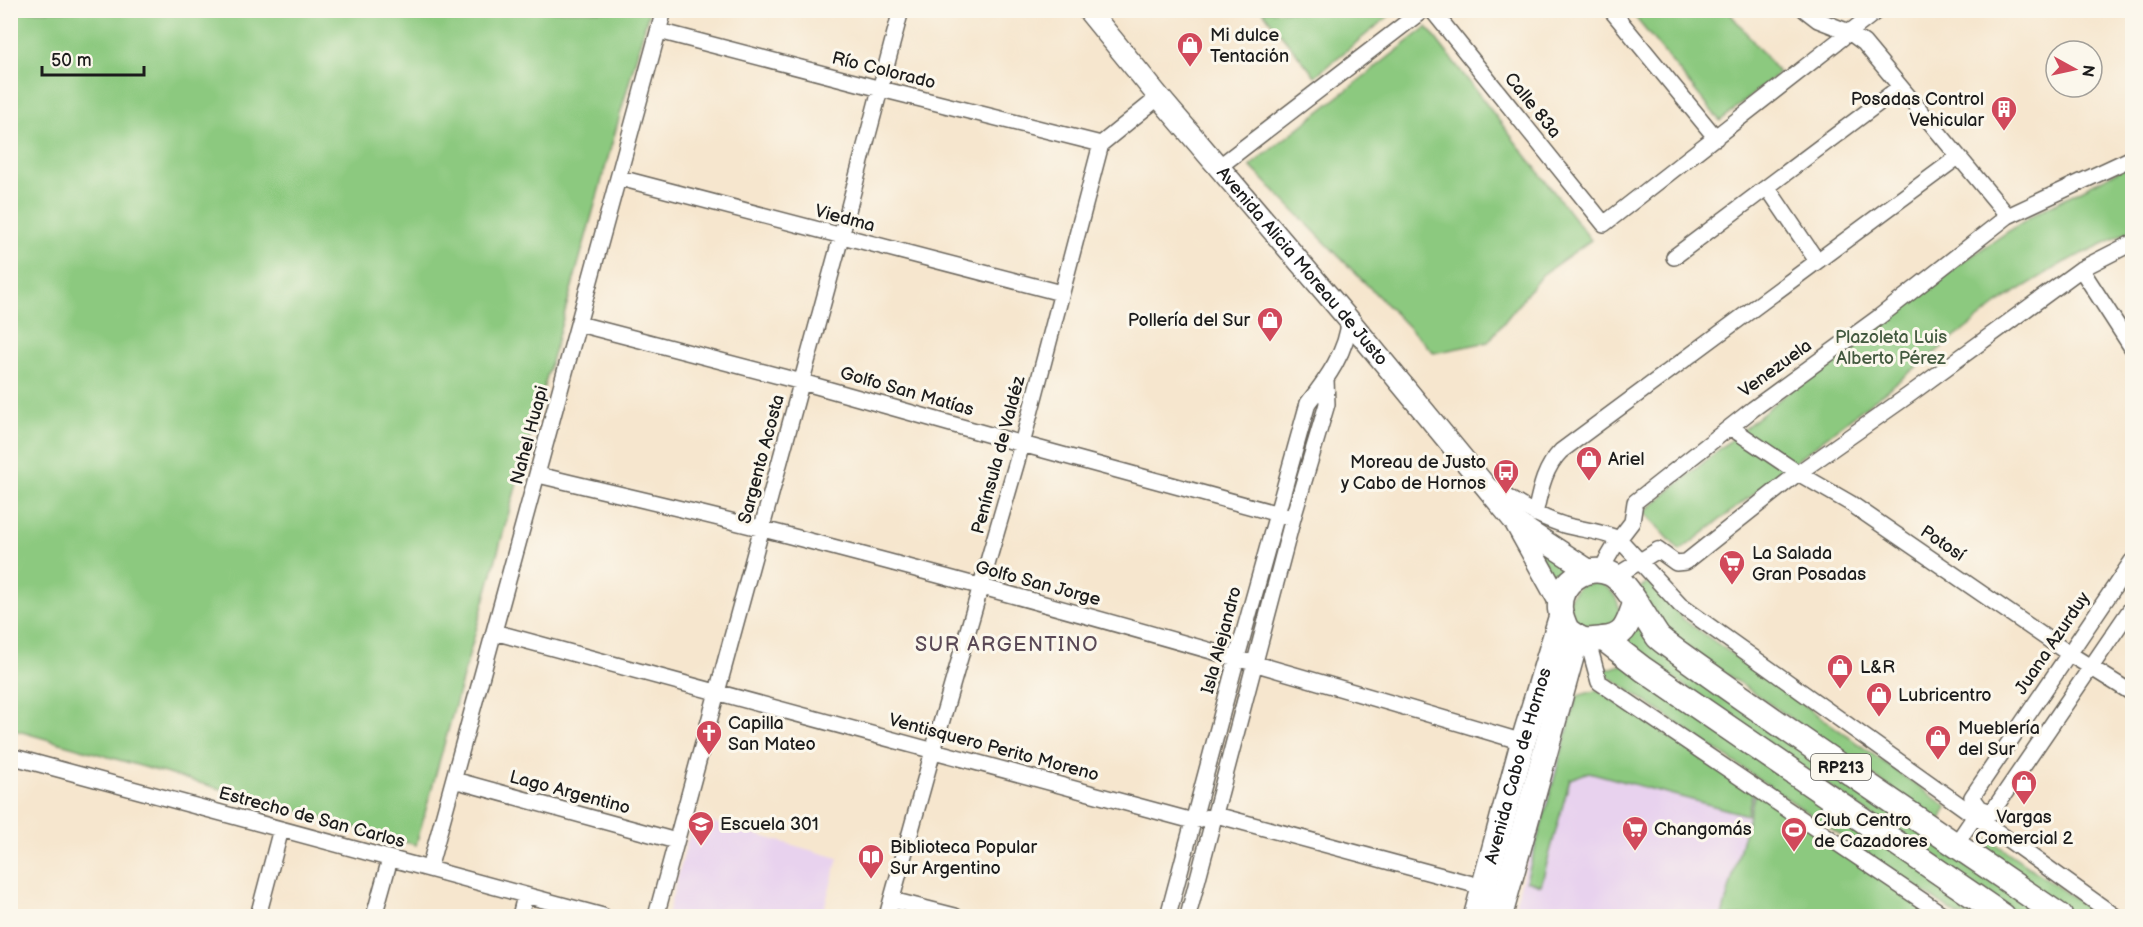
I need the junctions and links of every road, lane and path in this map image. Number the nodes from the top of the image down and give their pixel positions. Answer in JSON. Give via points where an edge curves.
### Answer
{"nodes":[{"id":1,"x":664,"y":10,"type":"edge"},
{"id":2,"x":901,"y":10,"type":"edge"},
{"id":3,"x":1089,"y":10,"type":"edge"},
{"id":4,"x":1424,"y":10,"type":"edge"},
{"id":5,"x":1432,"y":10,"type":"edge"},
{"id":6,"x":1611,"y":10,"type":"edge"},
{"id":7,"x":1805,"y":10,"type":"edge"},
{"id":8,"x":1878,"y":10,"type":"edge"},
{"id":9,"x":659,"y":31,"type":"junction"},
{"id":10,"x":1849,"y":32,"type":"junction"},
{"id":11,"x":1900,"y":87,"type":"junction"},
{"id":12,"x":881,"y":89,"type":"junction"},
{"id":13,"x":1160,"y":97,"type":"junction"},
{"id":14,"x":1716,"y":138,"type":"junction"},
{"id":15,"x":1101,"y":144,"type":"junction"},
{"id":16,"x":1958,"y":157,"type":"junction"},
{"id":17,"x":2133,"y":158,"type":"edge"},
{"id":18,"x":1220,"y":166,"type":"junction"},
{"id":19,"x":620,"y":178,"type":"junction"},
{"id":20,"x":1767,"y":187,"type":"junction"},
{"id":21,"x":2008,"y":216,"type":"junction"},
{"id":22,"x":841,"y":237,"type":"junction"},
{"id":23,"x":2133,"y":243,"type":"edge"},
{"id":24,"x":1674,"y":257,"type":"dead end"},
{"id":25,"x":1817,"y":261,"type":"junction"},
{"id":26,"x":2081,"y":269,"type":"junction"},
{"id":27,"x":1061,"y":293,"type":"junction"},
{"id":28,"x":1350,"y":320,"type":"junction"},
{"id":29,"x":579,"y":324,"type":"junction"},
{"id":30,"x":2133,"y":348,"type":"edge"},
{"id":31,"x":1326,"y":380,"type":"junction"},
{"id":32,"x":802,"y":382,"type":"junction"},
{"id":33,"x":1730,"y":427,"type":"junction"},
{"id":34,"x":1022,"y":444,"type":"junction"},
{"id":35,"x":1798,"y":473,"type":"junction"},
{"id":36,"x":538,"y":475,"type":"junction"},
{"id":37,"x":1276,"y":514,"type":"junction"},
{"id":38,"x":1293,"y":518,"type":"junction"},
{"id":39,"x":1525,"y":518,"type":"junction"},
{"id":40,"x":762,"y":528,"type":"junction"},
{"id":41,"x":1619,"y":539,"type":"junction"},
{"id":42,"x":1640,"y":560,"type":"junction"},
{"id":43,"x":2133,"y":561,"type":"edge"},
{"id":44,"x":1602,"y":572,"type":"junction"},
{"id":45,"x":981,"y":587,"type":"junction"},
{"id":46,"x":1635,"y":604,"type":"junction"},
{"id":47,"x":2133,"y":607,"type":"edge"},
{"id":48,"x":1561,"y":610,"type":"junction"},
{"id":49,"x":494,"y":632,"type":"junction"},
{"id":50,"x":1590,"y":640,"type":"junction"},
{"id":51,"x":2068,"y":653,"type":"junction"},
{"id":52,"x":1237,"y":657,"type":"junction"},
{"id":53,"x":1254,"y":662,"type":"junction"},
{"id":54,"x":2092,"y":667,"type":"junction"},
{"id":55,"x":716,"y":692,"type":"junction"},
{"id":56,"x":2133,"y":693,"type":"edge"},
{"id":57,"x":1524,"y":742,"type":"junction"},
{"id":58,"x":933,"y":751,"type":"junction"},
{"id":59,"x":10,"y":756,"type":"edge"},
{"id":60,"x":454,"y":780,"type":"junction"},
{"id":61,"x":1977,"y":812,"type":"junction"},
{"id":62,"x":1216,"y":815,"type":"junction"},
{"id":63,"x":1193,"y":821,"type":"junction"},
{"id":64,"x":281,"y":829,"type":"junction"},
{"id":65,"x":676,"y":841,"type":"junction"},
{"id":66,"x":1956,"y":844,"type":"junction"},
{"id":67,"x":390,"y":859,"type":"junction"},
{"id":68,"x":429,"y":869,"type":"junction"},
{"id":69,"x":1484,"y":887,"type":"junction"},
{"id":70,"x":525,"y":896,"type":"junction"},
{"id":71,"x":892,"y":900,"type":"junction"},
{"id":72,"x":258,"y":916,"type":"edge"},
{"id":73,"x":374,"y":916,"type":"edge"},
{"id":74,"x":520,"y":916,"type":"edge"},
{"id":75,"x":603,"y":916,"type":"edge"},
{"id":76,"x":656,"y":916,"type":"edge"},
{"id":77,"x":888,"y":916,"type":"edge"},
{"id":78,"x":955,"y":916,"type":"edge"},
{"id":79,"x":1168,"y":916,"type":"edge"},
{"id":80,"x":1188,"y":916,"type":"edge"},
{"id":81,"x":1476,"y":916,"type":"edge"},
{"id":82,"x":1500,"y":916,"type":"edge"},
{"id":83,"x":1945,"y":916,"type":"edge"},
{"id":84,"x":2003,"y":916,"type":"edge"},
{"id":85,"x":2060,"y":916,"type":"edge"},
{"id":86,"x":2114,"y":916,"type":"edge"}],
"edges":[{"from":1,"to":9,"type":"street","name":"Nahel Huapi"},
{"from":2,"to":12,"type":"street","name":"Sargento Acosta"},
{"from":3,"to":13,"type":"main road","name":"Avenida Alicia Moreau de Justo","number":"RP213"},
{"from":4,"to":18,"type":"street"},
{"from":5,"to":14,"type":"street","name":"Calle 83a","via":[[1604,224]]},
{"from":6,"to":14,"type":"street"},
{"from":7,"to":10,"type":"street","via":[[1818,20]]},
{"from":8,"to":10,"type":"street"},
{"from":9,"to":12,"type":"street","name":"Río Colorado"},
{"from":9,"to":19,"type":"street","name":"Nahel Huapi"},
{"from":10,"to":11,"type":"street","via":[[1864,43]]},
{"from":10,"to":14,"type":"street"},
{"from":11,"to":16,"type":"street"},
{"from":11,"to":20,"type":"street"},
{"from":12,"to":15,"type":"street","name":"Río Colorado"},
{"from":12,"to":22,"type":"street","name":"Sargento Acosta"},
{"from":13,"to":15,"type":"street"},
{"from":13,"to":18,"type":"main road","name":"Avenida Alicia Moreau de Justo","number":"RP213"},
{"from":15,"to":27,"type":"street","name":"Península de Valdéz"},
{"from":16,"to":21,"type":"street"},
{"from":16,"to":25,"type":"street"},
{"from":17,"to":21,"type":"street","name":"Venezuela"},
{"from":18,"to":28,"type":"main road","name":"Avenida Alicia Moreau de Justo","number":"RP213"},
{"from":19,"to":22,"type":"street","name":"Viedma"},
{"from":19,"to":29,"type":"street","name":"Nahel Huapi"},
{"from":20,"to":24,"type":"street"},
{"from":20,"to":25,"type":"street"},
{"from":21,"to":33,"type":"street","name":"Venezuela"},
{"from":22,"to":27,"type":"street","name":"Viedma"},
{"from":22,"to":32,"type":"street","name":"Sargento Acosta"},
{"from":23,"to":26,"type":"street"},
{"from":25,"to":39,"type":"street","via":[[1561,451],[1552,460]]},
{"from":26,"to":30,"type":"street"},
{"from":26,"to":35,"type":"street"},
{"from":27,"to":34,"type":"street","name":"Península de Valdéz"},
{"from":28,"to":31,"type":"street","name":"Isla Alejandro","via":[[1349,333]]},
{"from":28,"to":39,"type":"main road","name":"Avenida Alicia Moreau de Justo","number":"RP213","via":[[1478,477]]},
{"from":29,"to":32,"type":"street","name":"Golfo San Matías"},
{"from":29,"to":36,"type":"street","name":"Nahel Huapi"},
{"from":31,"to":37,"type":"street","name":"Isla Alejandro","via":[[1308,403]]},
{"from":31,"to":38,"type":"street","name":"Isla Alejandro","via":[[1327,404]]},
{"from":32,"to":34,"type":"street","name":"Golfo San Matías"},
{"from":32,"to":40,"type":"street","name":"Sargento Acosta"},
{"from":33,"to":35,"type":"street","name":"Potosí"},
{"from":33,"to":41,"type":"street","name":"Venezuela","via":[[1635,501],[1632,522]]},
{"from":34,"to":37,"type":"street","name":"Golfo San Matías"},
{"from":34,"to":45,"type":"street","name":"Península de Valdéz"},
{"from":35,"to":42,"type":"street","via":[[1686,562],[1676,563],[1658,550]]},
{"from":35,"to":51,"type":"street","name":"Potosí","via":[[1850,503]]},
{"from":36,"to":40,"type":"street","name":"Golfo San Jorge"},
{"from":36,"to":49,"type":"street","name":"Nahel Huapi"},
{"from":37,"to":38,"type":"street","name":"Golfo San Matías"},
{"from":37,"to":52,"type":"street","name":"Isla Alejandro"},
{"from":38,"to":53,"type":"street","name":"Isla Alejandro"},
{"from":39,"to":41,"type":"street","via":[[1606,533]]},
{"from":39,"to":44,"type":"main road","name":"Avenida Alicia Moreau de Justo","number":"RP213"},
{"from":39,"to":48,"type":"main road","name":"Avenida Alicia Moreau de Justo","number":"RP213"},
{"from":40,"to":45,"type":"street","name":"Golfo San Jorge"},
{"from":40,"to":55,"type":"street","name":"Sargento Acosta"},
{"from":41,"to":42,"type":"street"},
{"from":41,"to":44,"type":"street","name":"Venezuela"},
{"from":42,"to":44,"type":"street"},
{"from":42,"to":61,"type":"street","via":[[1680,605]]},
{"from":43,"to":51,"type":"street","name":"Juana Azurduy"},
{"from":44,"to":46,"type":"main road","name":"Avenida Alicia Moreau de Justo","number":"RP213","via":[[1628,590]]},
{"from":44,"to":48,"type":"main road","via":[[1579,574],[1570,582],[1563,591]]},
{"from":45,"to":52,"type":"street","name":"Golfo San Jorge"},
{"from":45,"to":58,"type":"street","name":"Península de Valdéz"},
{"from":46,"to":50,"type":"main road","via":[[1620,634],[1612,639]]},
{"from":46,"to":66,"type":"main road","name":"Avenida Alicia Moreau de Justo","number":"RP213","via":[[1660,639],[1774,722]]},
{"from":47,"to":54,"type":"street"},
{"from":48,"to":50,"type":"main road","name":"Avenida Alicia Moreau de Justo","number":"RP213","via":[[1567,630]]},
{"from":48,"to":57,"type":"main road","name":"Avenida Cabo de Hornos"},
{"from":49,"to":55,"type":"street","name":"Ventisquero Perito Moreno"},
{"from":49,"to":60,"type":"street","name":"Nahel Huapi"},
{"from":50,"to":82,"type":"main road","name":"Avenida Cabo de Hornos"},
{"from":50,"to":83,"type":"street","via":[[1599,682]]},
{"from":50,"to":84,"type":"main road","name":"Avenida Alicia Moreau de Justo","number":"RP213","via":[[1643,669]]},
{"from":51,"to":54,"type":"street","name":"Potosí"},
{"from":51,"to":61,"type":"street","name":"Juana Azurduy","via":[[1972,797]]},
{"from":52,"to":53,"type":"street","name":"Golfo San Jorge"},
{"from":52,"to":63,"type":"street","name":"Isla Alejandro"},
{"from":53,"to":57,"type":"street","name":"Golfo San Jorge"},
{"from":53,"to":62,"type":"street","name":"Isla Alejandro"},
{"from":54,"to":56,"type":"street","name":"Potosí"},
{"from":54,"to":61,"type":"street","via":[[1992,812]]},
{"from":55,"to":58,"type":"street","name":"Ventisquero Perito Moreno"},
{"from":55,"to":65,"type":"street","name":"Sargento Acosta"},
{"from":57,"to":69,"type":"main road","name":"Avenida Cabo de Hornos"},
{"from":58,"to":63,"type":"street","name":"Ventisquero Perito Moreno"},
{"from":58,"to":71,"type":"street","name":"Península de Valdéz"},
{"from":59,"to":64,"type":"street","name":"Estrecho de San Carlos"},
{"from":60,"to":65,"type":"street","name":"Lago Argentino"},
{"from":60,"to":68,"type":"street","name":"Nahel Huapi"},
{"from":61,"to":66,"type":"street","name":"Juana Azurduy"},
{"from":61,"to":86,"type":"street"},
{"from":62,"to":63,"type":"street","name":"Ventisquero Perito Moreno"},
{"from":62,"to":69,"type":"street","name":"Ventisquero Perito Moreno"},
{"from":62,"to":80,"type":"street","name":"Isla Alejandro"},
{"from":63,"to":79,"type":"street","name":"Isla Alejandro"},
{"from":64,"to":67,"type":"street","name":"Estrecho de San Carlos"},
{"from":64,"to":72,"type":"street"},
{"from":65,"to":76,"type":"street","name":"Sargento Acosta"},
{"from":66,"to":85,"type":"main road","name":"Avenida Alicia Moreau de Justo","number":"RP213"},
{"from":67,"to":68,"type":"street","name":"Estrecho de San Carlos"},
{"from":67,"to":73,"type":"street"},
{"from":68,"to":70,"type":"street","name":"Estrecho de San Carlos"},
{"from":69,"to":81,"type":"main road","name":"Avenida Cabo de Hornos"},
{"from":70,"to":74,"type":"street"},
{"from":70,"to":75,"type":"street","name":"Estrecho de San Carlos"},
{"from":71,"to":77,"type":"street","name":"Península de Valdéz"},
{"from":71,"to":78,"type":"street"}]}
